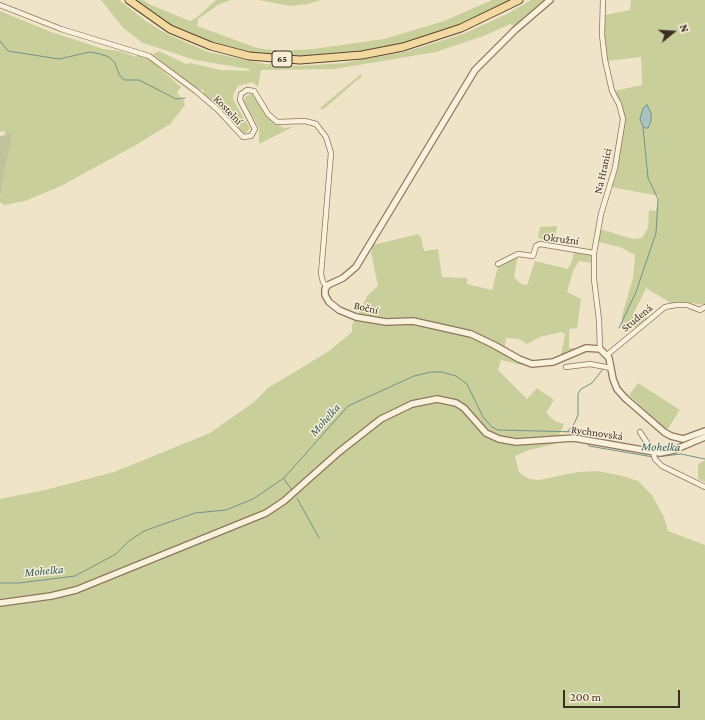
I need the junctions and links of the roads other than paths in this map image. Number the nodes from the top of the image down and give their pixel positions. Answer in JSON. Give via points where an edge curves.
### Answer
{"nodes":[{"id":1,"x":129,"y":0,"type":"edge"},
{"id":2,"x":519,"y":0,"type":"edge"},
{"id":3,"x":550,"y":0,"type":"edge"},
{"id":4,"x":603,"y":0,"type":"edge"},
{"id":5,"x":0,"y":5,"type":"edge"},
{"id":6,"x":594,"y":253,"type":"junction"},
{"id":7,"x":498,"y":264,"type":"dead end"},
{"id":8,"x":326,"y":287,"type":"junction"},
{"id":9,"x":705,"y":307,"type":"edge"},
{"id":10,"x":600,"y":349,"type":"junction"},
{"id":11,"x":607,"y":355,"type":"junction"},
{"id":12,"x":566,"y":367,"type":"dead end"},
{"id":13,"x":611,"y":368,"type":"junction"},
{"id":14,"x":705,"y":431,"type":"edge"},
{"id":15,"x":640,"y":432,"type":"dead end"},
{"id":16,"x":705,"y":437,"type":"edge"},
{"id":17,"x":654,"y":455,"type":"junction"},
{"id":18,"x":705,"y":488,"type":"edge"},
{"id":19,"x":0,"y":602,"type":"edge"}],
"edges":[{"from":1,"to":2,"type":"main road","number":"65","via":[[170,29],[211,46],[249,56],[300,60],[356,56],[403,47],[461,28]]},
{"from":3,"to":8,"type":"street","via":[[475,70],[356,267]]},
{"from":4,"to":6,"type":"street","name":"Na Hranici","via":[[602,35],[605,60],[609,80],[623,119],[615,168],[601,214]]},
{"from":5,"to":8,"type":"street","name":"Kostelní","via":[[61,28],[149,56],[196,91],[243,137],[251,136],[255,129],[240,100],[241,94],[247,90],[254,91],[272,119],[277,122],[305,121],[316,124],[326,137],[331,157],[321,274]]},
{"from":6,"to":7,"type":"street","name":"Okružní","via":[[540,244],[536,246],[533,256],[518,254]]},
{"from":6,"to":10,"type":"street","name":"Na Hranici"},
{"from":8,"to":10,"type":"street","name":"Boční","via":[[324,293],[329,302],[339,310],[356,317],[386,322],[413,322],[471,334],[494,344],[519,360],[532,364],[553,362],[586,348]]},
{"from":9,"to":11,"type":"street","name":"Studená","via":[[700,310],[687,305],[665,307]]},
{"from":10,"to":11,"type":"street"},
{"from":11,"to":13,"type":"street"},
{"from":12,"to":13,"type":"street","via":[[590,364]]},
{"from":13,"to":14,"type":"street","via":[[613,379],[621,393],[664,432],[683,439]]},
{"from":15,"to":17,"type":"street"},
{"from":16,"to":17,"type":"street","name":"Rychnovská"},
{"from":17,"to":18,"type":"street","via":[[662,466]]},
{"from":17,"to":19,"type":"street","name":"Rychnovská","via":[[582,439],[507,441],[486,433],[464,408],[456,403],[437,399],[412,404],[381,418],[284,501],[266,513],[76,590],[51,596]]}]}
